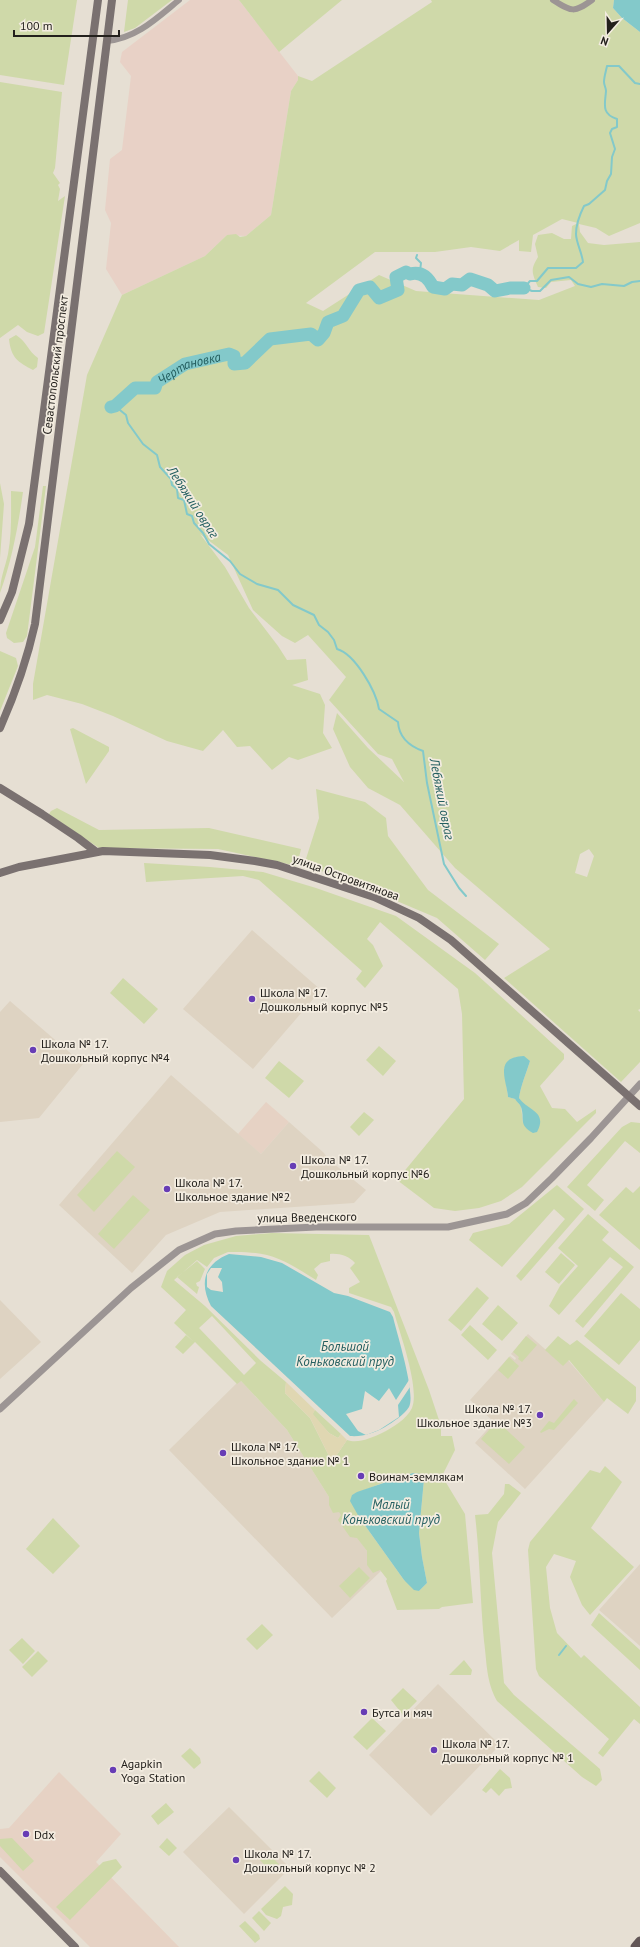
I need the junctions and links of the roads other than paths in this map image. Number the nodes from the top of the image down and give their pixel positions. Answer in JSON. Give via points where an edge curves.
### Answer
{"nodes":[{"id":1,"x":98,"y":0,"type":"edge"},
{"id":2,"x":112,"y":0,"type":"edge"},
{"id":3,"x":179,"y":0,"type":"edge"},
{"id":4,"x":553,"y":0,"type":"edge"},
{"id":5,"x":592,"y":0,"type":"edge"},
{"id":6,"x":107,"y":41,"type":"junction"},
{"id":7,"x":0,"y":620,"type":"edge"},
{"id":8,"x":0,"y":728,"type":"edge"},
{"id":9,"x":2,"y":790,"type":"edge"},
{"id":10,"x":95,"y":851,"type":"junction"},
{"id":11,"x":0,"y":873,"type":"edge"},
{"id":12,"x":640,"y":1084,"type":"edge"},
{"id":13,"x":630,"y":1097,"type":"junction"},
{"id":14,"x":640,"y":1106,"type":"edge"},
{"id":15,"x":0,"y":1409,"type":"edge"},
{"id":16,"x":0,"y":1871,"type":"edge"},
{"id":17,"x":640,"y":1941,"type":"edge"},
{"id":18,"x":75,"y":1947,"type":"edge"},
{"id":19,"x":635,"y":1947,"type":"edge"}],
"edges":[{"from":1,"to":7,"type":"main road","name":"Севастопольский проспект","via":[[29,524],[12,592]]},
{"from":2,"to":6,"type":"main road","name":"Севастопольский проспект"},
{"from":3,"to":6,"type":"street","via":[[144,29],[120,40]]},
{"from":4,"to":5,"type":"street","via":[[568,9],[578,10]]},
{"from":6,"to":8,"type":"main road","name":"Севастопольский проспект","via":[[35,624],[17,687]]},
{"from":9,"to":10,"type":"main road"},
{"from":10,"to":11,"type":"main road","name":"улица Островитянова"},
{"from":10,"to":13,"type":"main road","name":"улица Островитянова","via":[[210,855],[277,865],[374,897],[413,915],[451,940]]},
{"from":12,"to":13,"type":"street","name":"улица Введенского"},
{"from":13,"to":14,"type":"main road","name":"улица Островитянова"},
{"from":13,"to":15,"type":"street","name":"улица Введенского","via":[[544,1185],[526,1202],[507,1214],[448,1227],[301,1227],[236,1230],[215,1234],[179,1250],[131,1288]]},
{"from":16,"to":18,"type":"main road"},
{"from":17,"to":19,"type":"main road"}]}
